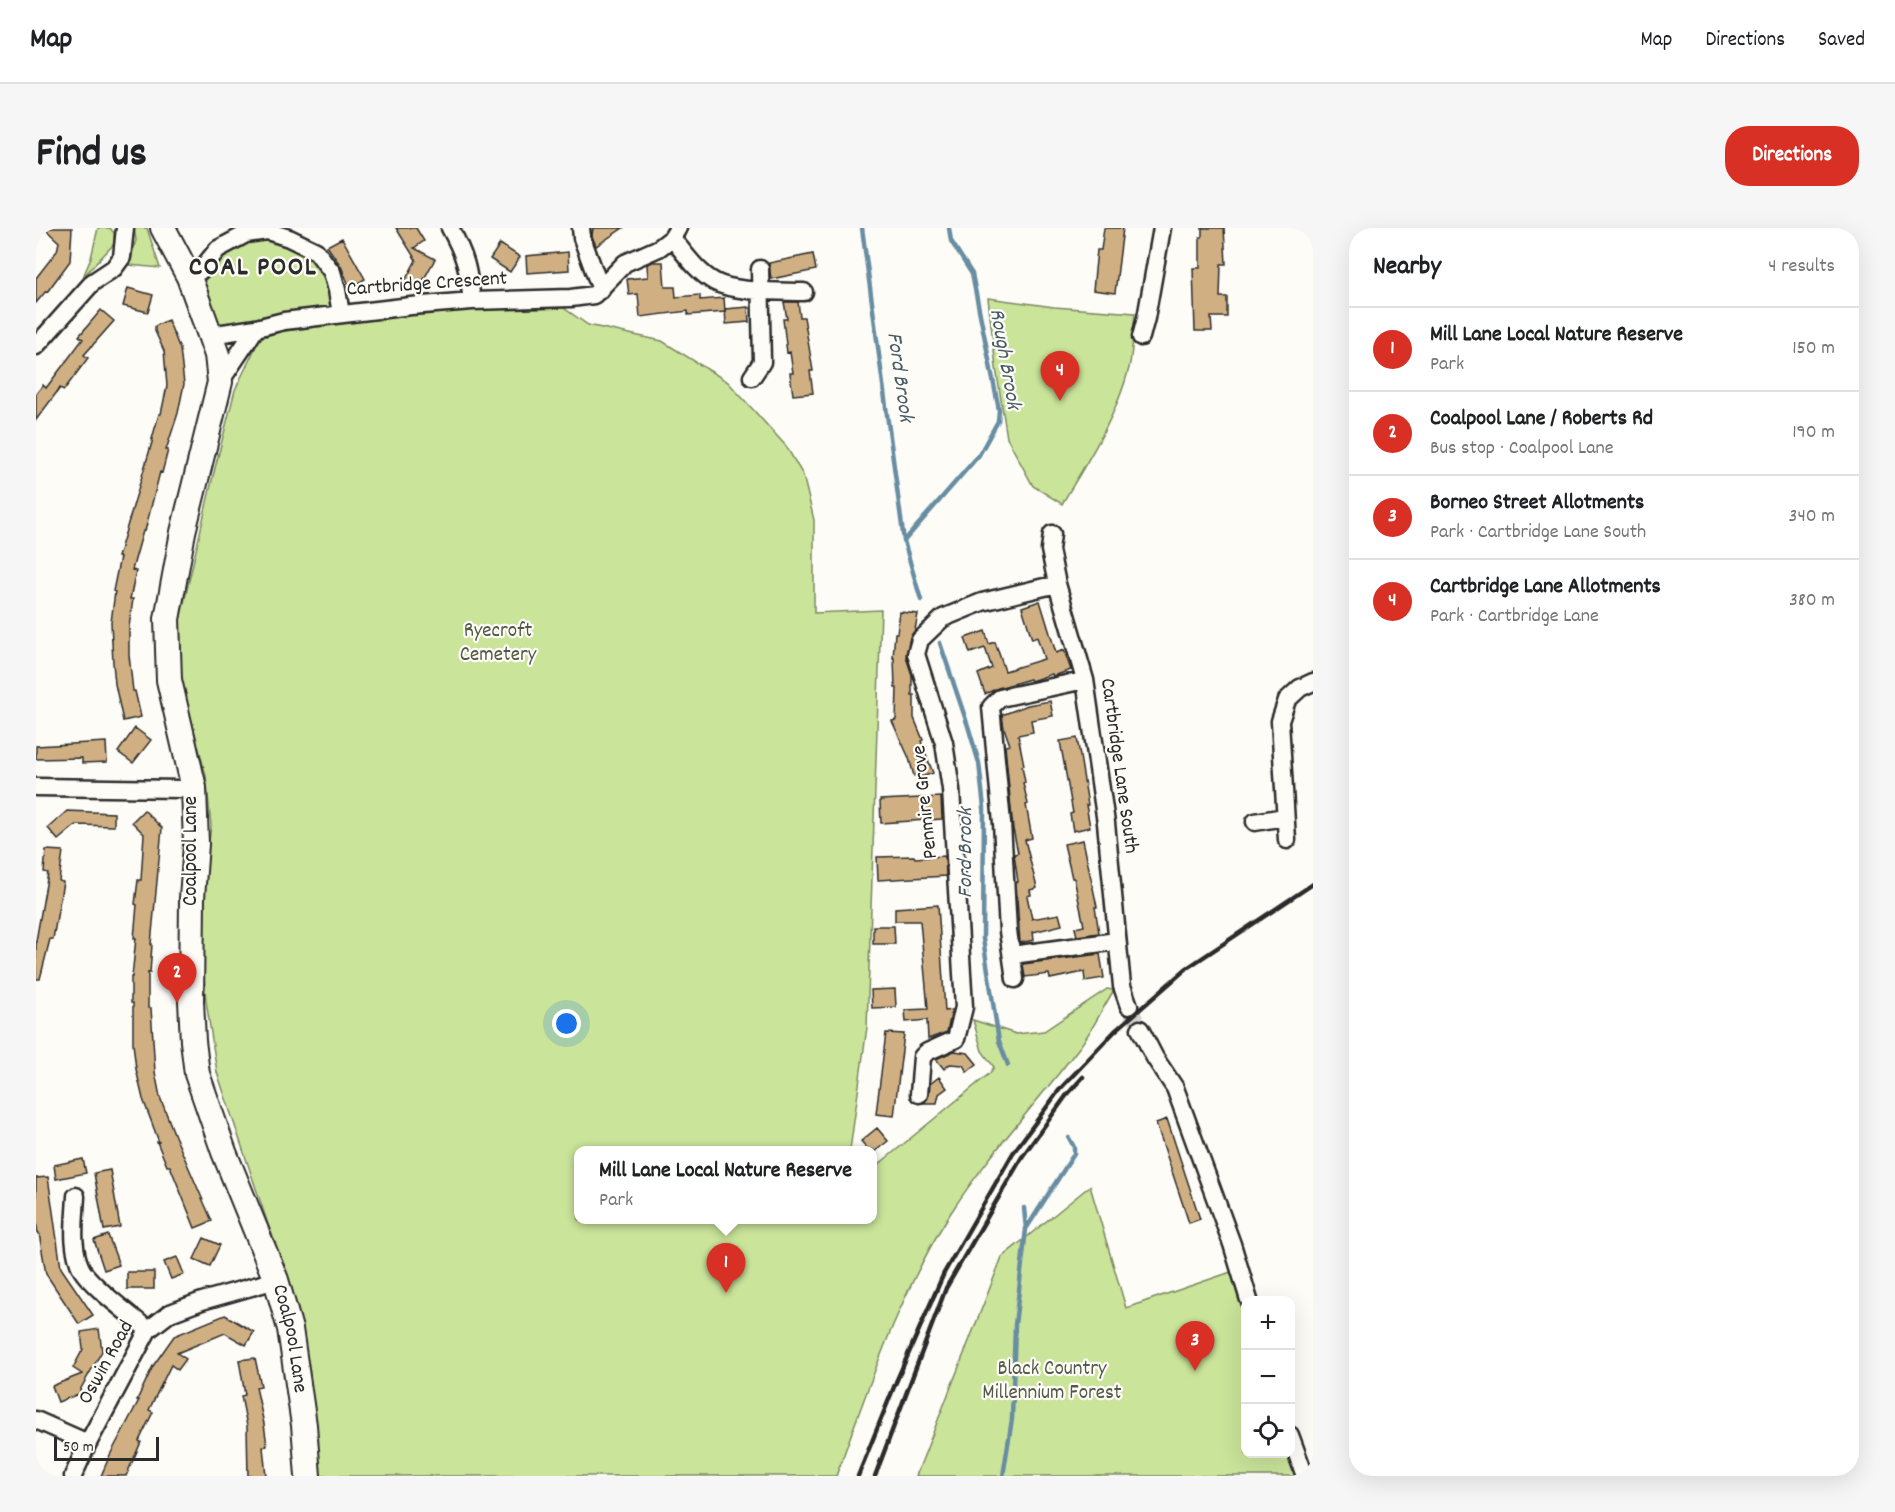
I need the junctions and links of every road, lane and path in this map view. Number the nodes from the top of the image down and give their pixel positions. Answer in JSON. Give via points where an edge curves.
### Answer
{"nodes":[{"id":1,"x":125,"y":228,"type":"edge"},
{"id":2,"x":163,"y":228,"type":"edge"},
{"id":3,"x":450,"y":228,"type":"edge"},
{"id":4,"x":581,"y":228,"type":"edge"},
{"id":5,"x":1162,"y":228,"type":"edge"},
{"id":6,"x":675,"y":233,"type":"edge"},
{"id":7,"x":760,"y":269,"type":"dead end"},
{"id":8,"x":189,"y":277,"type":"junction"},
{"id":9,"x":601,"y":290,"type":"junction"},
{"id":10,"x":762,"y":291,"type":"junction"},
{"id":11,"x":804,"y":291,"type":"dead end"},
{"id":12,"x":472,"y":302,"type":"junction"},
{"id":13,"x":341,"y":314,"type":"junction"},
{"id":14,"x":256,"y":328,"type":"junction"},
{"id":15,"x":210,"y":335,"type":"junction"},
{"id":16,"x":1141,"y":336,"type":"dead end"},
{"id":17,"x":36,"y":346,"type":"edge"},
{"id":18,"x":752,"y":378,"type":"dead end"},
{"id":19,"x":220,"y":382,"type":"junction"},
{"id":20,"x":1053,"y":534,"type":"dead end"},
{"id":21,"x":1058,"y":584,"type":"junction"},
{"id":22,"x":1085,"y":680,"type":"junction"},
{"id":23,"x":1313,"y":682,"type":"edge"},
{"id":24,"x":36,"y":787,"type":"edge"},
{"id":25,"x":181,"y":789,"type":"dead end"},
{"id":26,"x":1284,"y":817,"type":"junction"},
{"id":27,"x":1255,"y":822,"type":"dead end"},
{"id":28,"x":1287,"y":840,"type":"dead end"},
{"id":29,"x":1117,"y":941,"type":"junction"},
{"id":30,"x":1012,"y":955,"type":"junction"},
{"id":31,"x":1015,"y":979,"type":"dead end"},
{"id":32,"x":1129,"y":1006,"type":"tunnel mouth"},
{"id":33,"x":1140,"y":1029,"type":"tunnel mouth"},
{"id":34,"x":918,"y":1094,"type":"dead end"},
{"id":35,"x":76,"y":1196,"type":"dead end"},
{"id":36,"x":276,"y":1280,"type":"junction"},
{"id":37,"x":1248,"y":1296,"type":"edge"},
{"id":38,"x":148,"y":1329,"type":"junction"},
{"id":39,"x":36,"y":1420,"type":"edge"},
{"id":40,"x":88,"y":1443,"type":"junction"},
{"id":41,"x":1295,"y":1449,"type":"edge"},
{"id":42,"x":73,"y":1476,"type":"edge"},
{"id":43,"x":308,"y":1476,"type":"edge"},
{"id":44,"x":1305,"y":1476,"type":"edge"}],
"edges":[{"from":1,"to":17,"type":"street","via":[[118,263],[93,282]]},
{"from":2,"to":8,"type":"street","name":"Coalpool Lane"},
{"from":3,"to":12,"type":"street","via":[[467,265]]},
{"from":4,"to":9,"type":"street"},
{"from":5,"to":16,"type":"street"},
{"from":6,"to":9,"type":"street","via":[[659,248],[625,263]]},
{"from":6,"to":10,"type":"street","via":[[695,267],[716,283]]},
{"from":7,"to":10,"type":"street"},
{"from":8,"to":13,"type":"street","via":[[200,271],[218,249],[246,234],[267,231],[316,251],[332,272]]},
{"from":8,"to":15,"type":"street","name":"Coalpool Lane"},
{"from":9,"to":12,"type":"street","name":"Cartbridge Crescent","via":[[594,296]]},
{"from":10,"to":11,"type":"street"},
{"from":10,"to":18,"type":"street","via":[[762,362]]},
{"from":12,"to":13,"type":"street","name":"Cartbridge Crescent"},
{"from":13,"to":14,"type":"street","name":"Cartbridge Crescent"},
{"from":14,"to":15,"type":"street","name":"Cartbridge Crescent"},
{"from":14,"to":19,"type":"street"},
{"from":15,"to":19,"type":"street","name":"Coalpool Lane"},
{"from":19,"to":36,"type":"street","name":"Coalpool Lane","via":[[183,532],[167,619],[169,680],[194,788],[191,1001],[196,1074]]},
{"from":20,"to":21,"type":"street","name":"Cartbridge Lane South","via":[[1050,550]]},
{"from":21,"to":22,"type":"street","name":"Cartbridge Lane South"},
{"from":21,"to":34,"type":"street","name":"Penmire Grove","via":[[982,602],[942,618],[920,640],[916,654],[944,743],[951,789],[964,1007],[956,1039],[922,1057]]},
{"from":22,"to":29,"type":"street","name":"Cartbridge Lane South","via":[[1106,823]]},
{"from":22,"to":30,"type":"street","via":[[1000,698],[991,707]]},
{"from":23,"to":26,"type":"street","via":[[1300,687],[1287,700],[1280,721]]},
{"from":24,"to":25,"type":"street"},
{"from":26,"to":27,"type":"street"},
{"from":26,"to":28,"type":"street"},
{"from":29,"to":30,"type":"street"},
{"from":29,"to":32,"type":"street","name":"Cartbridge Lane South","via":[[1122,986]]},
{"from":30,"to":31,"type":"street"},
{"from":33,"to":37,"type":"street","via":[[1175,1088]]},
{"from":35,"to":38,"type":"street","via":[[74,1236],[82,1271]]},
{"from":36,"to":38,"type":"street","name":"Oswin Road","via":[[170,1313]]},
{"from":36,"to":43,"type":"street","name":"Coalpool Lane","via":[[290,1329]]},
{"from":38,"to":40,"type":"street","name":"Oswin Road"},
{"from":39,"to":40,"type":"street"},
{"from":40,"to":42,"type":"street","name":"Oswin Road"},
{"from":41,"to":44,"type":"street"}]}
